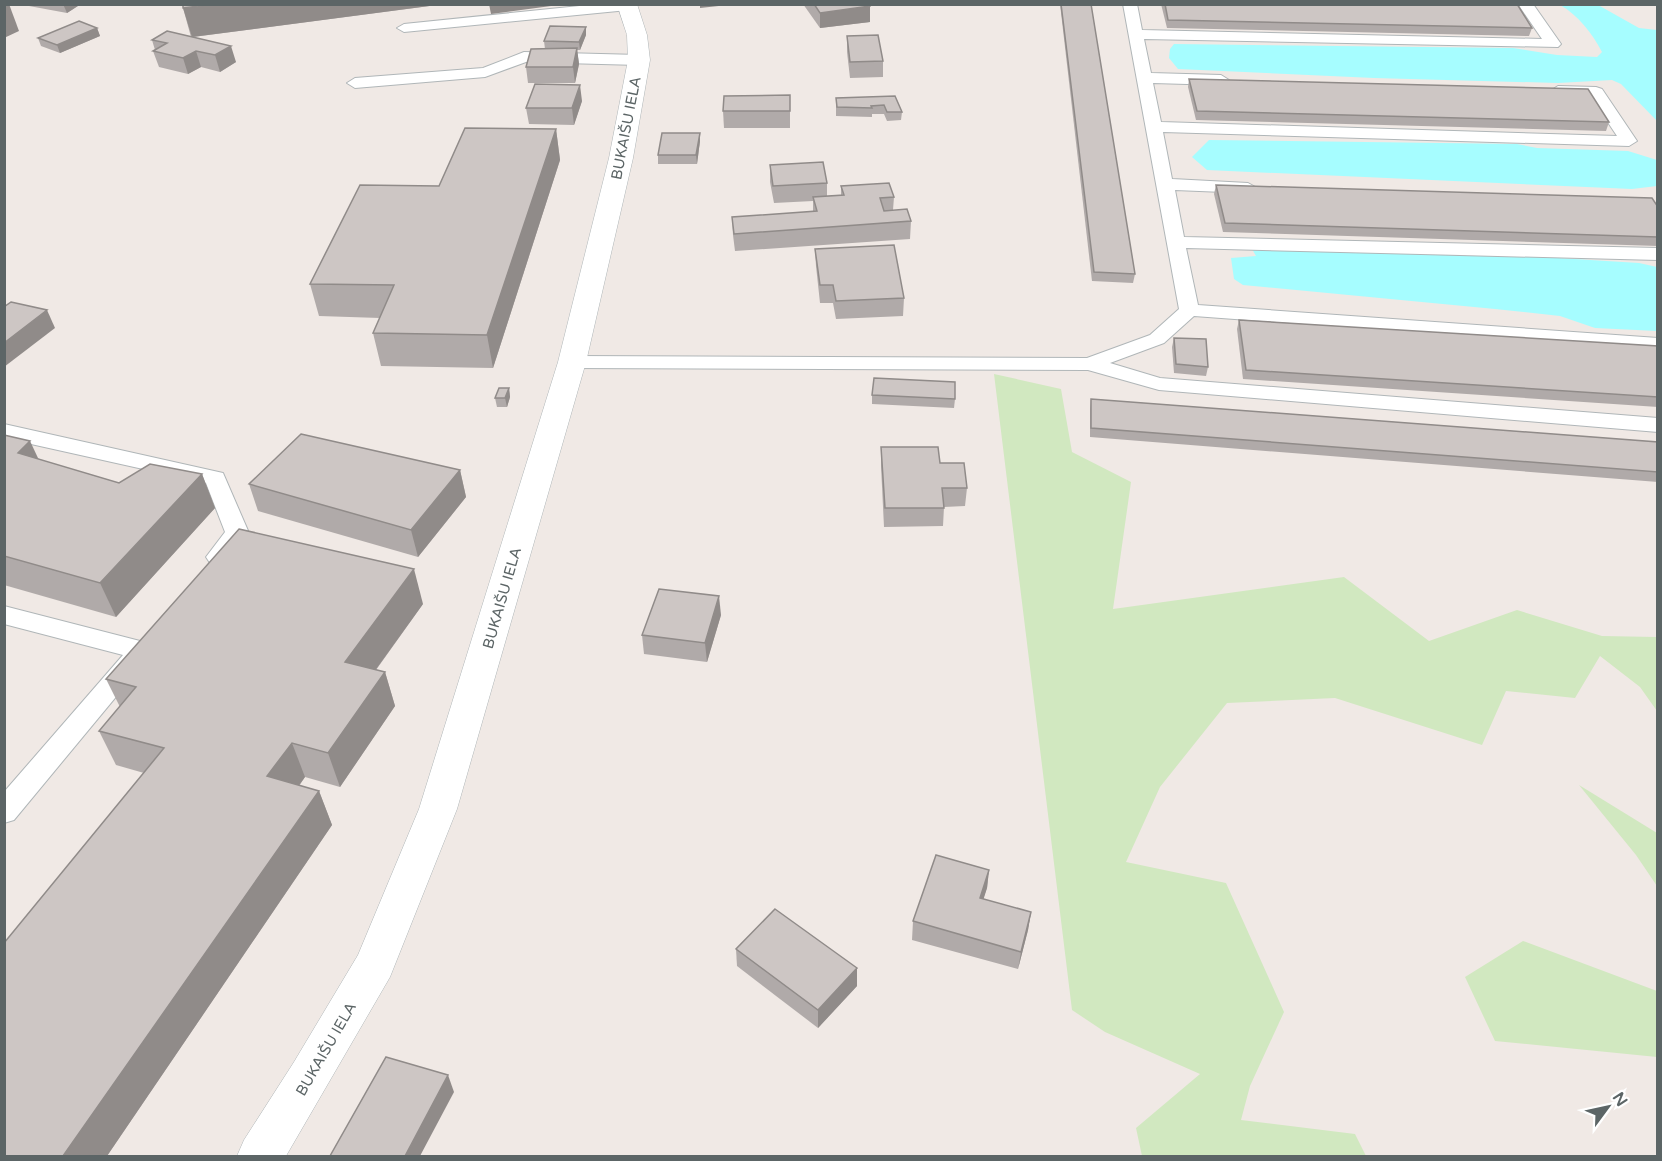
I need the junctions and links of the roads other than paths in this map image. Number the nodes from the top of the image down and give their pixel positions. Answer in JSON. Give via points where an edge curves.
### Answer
{"nodes":[{"id":1,"x":1130,"y":4,"type":"edge"},
{"id":2,"x":1525,"y":4,"type":"edge"},
{"id":3,"x":627,"y":5,"type":"edge"},
{"id":4,"x":404,"y":28,"type":"dead end"},
{"id":5,"x":1136,"y":34,"type":"junction"},
{"id":6,"x":639,"y":60,"type":"junction"},
{"id":7,"x":1144,"y":78,"type":"junction"},
{"id":8,"x":1239,"y":81,"type":"edge"},
{"id":9,"x":355,"y":83,"type":"dead end"},
{"id":10,"x":1536,"y":90,"type":"edge"},
{"id":11,"x":1154,"y":127,"type":"junction"},
{"id":12,"x":1164,"y":184,"type":"junction"},
{"id":13,"x":1260,"y":188,"type":"edge"},
{"id":14,"x":1175,"y":242,"type":"junction"},
{"id":15,"x":1658,"y":254,"type":"edge"},
{"id":16,"x":1189,"y":310,"type":"junction"},
{"id":17,"x":1658,"y":344,"type":"edge"},
{"id":18,"x":572,"y":362,"type":"junction"},
{"id":19,"x":1089,"y":364,"type":"junction"},
{"id":20,"x":1658,"y":425,"type":"edge"},
{"id":21,"x":4,"y":430,"type":"edge"},
{"id":22,"x":200,"y":578,"type":"edge"},
{"id":23,"x":4,"y":615,"type":"edge"},
{"id":24,"x":4,"y":812,"type":"edge"},
{"id":25,"x":260,"y":1156,"type":"edge"}],
"edges":[{"from":1,"to":5,"type":"lane"},
{"from":2,"to":5,"type":"lane","via":[[1553,44]]},
{"from":3,"to":4,"type":"lane"},
{"from":3,"to":6,"type":"street","name":"BUKAIŠU IELA","via":[[637,35]]},
{"from":5,"to":7,"type":"lane"},
{"from":6,"to":9,"type":"lane","via":[[524,57],[485,72]]},
{"from":6,"to":18,"type":"street","name":"BUKAIŠU IELA","via":[[621,158]]},
{"from":7,"to":8,"type":"lane"},
{"from":7,"to":11,"type":"lane"},
{"from":10,"to":11,"type":"lane","via":[[1596,92],[1629,141]]},
{"from":11,"to":12,"type":"lane"},
{"from":12,"to":13,"type":"lane"},
{"from":12,"to":14,"type":"lane"},
{"from":14,"to":15,"type":"lane"},
{"from":14,"to":16,"type":"lane"},
{"from":16,"to":17,"type":"lane"},
{"from":16,"to":19,"type":"lane","via":[[1157,339]]},
{"from":18,"to":19,"type":"lane"},
{"from":18,"to":25,"type":"street","name":"BUKAIŠU IELA","via":[[438,808],[375,964]]},
{"from":19,"to":20,"type":"lane","via":[[1159,384]]},
{"from":21,"to":22,"type":"lane","via":[[215,478],[237,533]]},
{"from":23,"to":24,"type":"lane","via":[[147,641]]}]}
